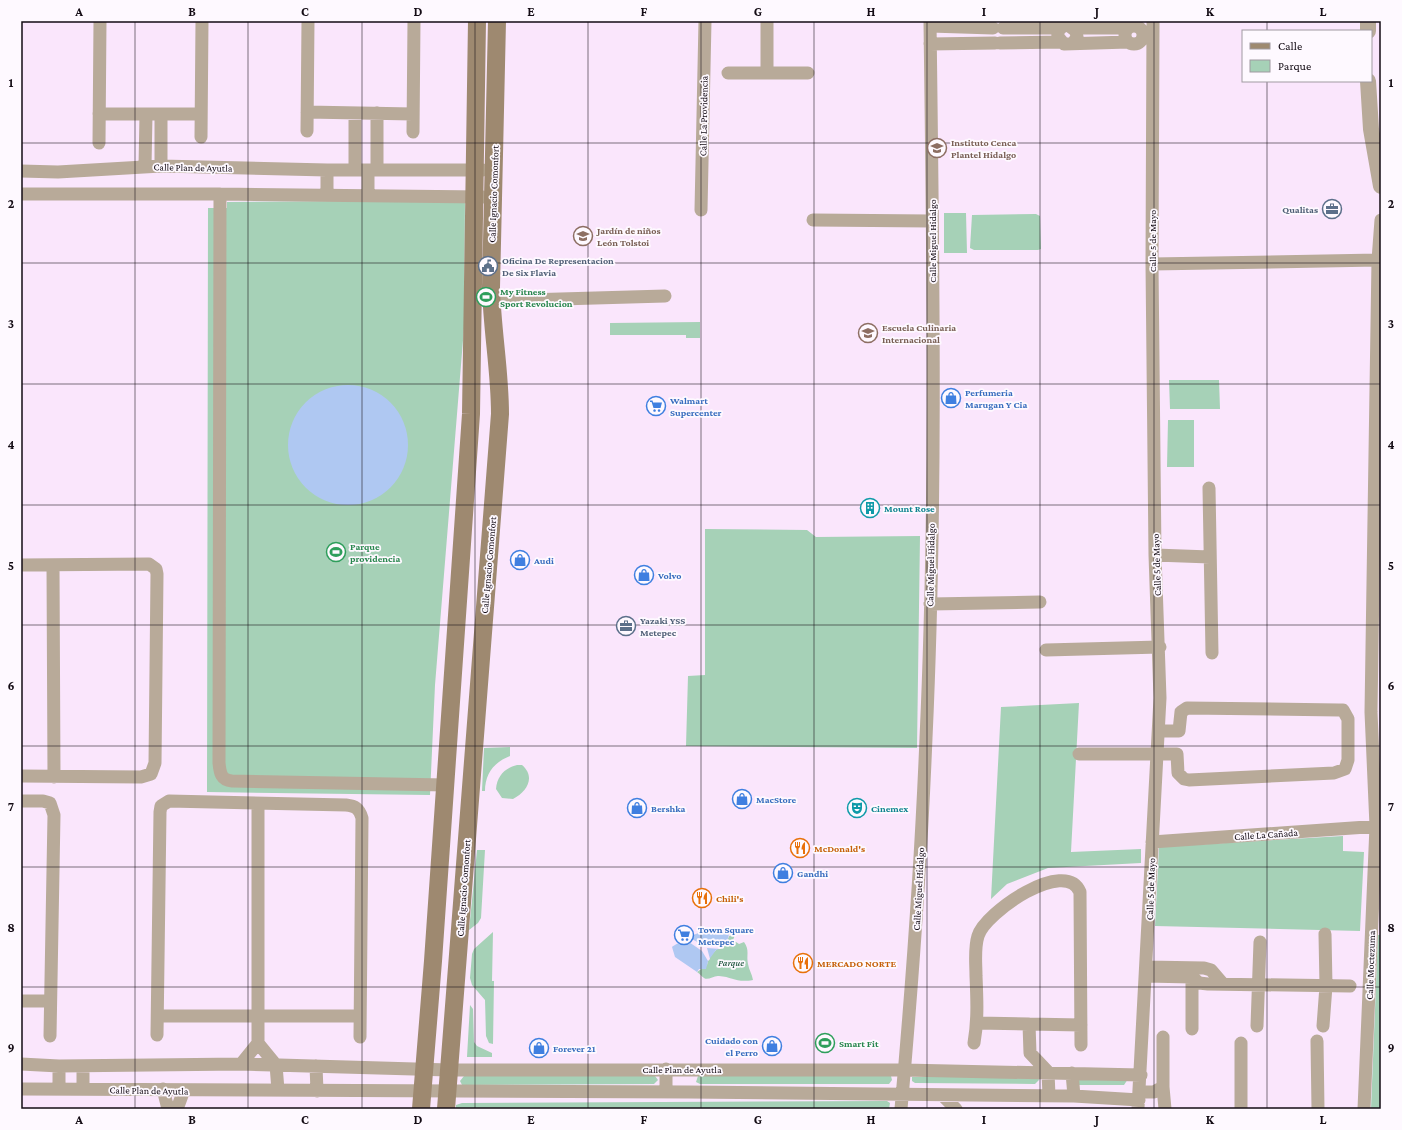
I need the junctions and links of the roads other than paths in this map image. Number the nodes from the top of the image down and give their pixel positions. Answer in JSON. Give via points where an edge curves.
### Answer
{"nodes":[{"id":1,"x":100,"y":21,"type":"edge"},
{"id":2,"x":202,"y":21,"type":"edge"},
{"id":3,"x":308,"y":21,"type":"edge"},
{"id":4,"x":414,"y":21,"type":"edge"},
{"id":5,"x":477,"y":21,"type":"edge"},
{"id":6,"x":497,"y":21,"type":"edge"},
{"id":7,"x":705,"y":21,"type":"edge"},
{"id":8,"x":767,"y":21,"type":"edge"},
{"id":9,"x":1152,"y":21,"type":"edge"},
{"id":10,"x":930,"y":23,"type":"edge"},
{"id":11,"x":998,"y":28,"type":"junction"},
{"id":12,"x":1060,"y":28,"type":"junction"},
{"id":13,"x":1074,"y":28,"type":"junction"},
{"id":14,"x":1067,"y":42,"type":"junction"},
{"id":15,"x":997,"y":43,"type":"junction"},
{"id":16,"x":930,"y":44,"type":"junction"},
{"id":17,"x":728,"y":72,"type":"dead end"},
{"id":18,"x":767,"y":73,"type":"junction"},
{"id":19,"x":808,"y":73,"type":"dead end"},
{"id":20,"x":1368,"y":82,"type":"edge"},
{"id":21,"x":307,"y":112,"type":"junction"},
{"id":22,"x":355,"y":113,"type":"junction"},
{"id":23,"x":377,"y":113,"type":"junction"},
{"id":24,"x":99,"y":114,"type":"junction"},
{"id":25,"x":201,"y":114,"type":"junction"},
{"id":26,"x":414,"y":114,"type":"junction"},
{"id":27,"x":146,"y":115,"type":"junction"},
{"id":28,"x":161,"y":115,"type":"junction"},
{"id":29,"x":307,"y":131,"type":"dead end"},
{"id":30,"x":413,"y":132,"type":"dead end"},
{"id":31,"x":201,"y":138,"type":"dead end"},
{"id":32,"x":99,"y":143,"type":"dead end"},
{"id":33,"x":145,"y":166,"type":"junction"},
{"id":34,"x":161,"y":166,"type":"junction"},
{"id":35,"x":328,"y":170,"type":"junction"},
{"id":36,"x":355,"y":170,"type":"junction"},
{"id":37,"x":372,"y":170,"type":"junction"},
{"id":38,"x":475,"y":170,"type":"junction"},
{"id":39,"x":494,"y":170,"type":"junction"},
{"id":40,"x":21,"y":171,"type":"edge"},
{"id":41,"x":36,"y":172,"type":"junction"},
{"id":42,"x":58,"y":172,"type":"junction"},
{"id":43,"x":1381,"y":186,"type":"edge"},
{"id":44,"x":21,"y":194,"type":"edge"},
{"id":45,"x":36,"y":194,"type":"junction"},
{"id":46,"x":59,"y":194,"type":"junction"},
{"id":47,"x":220,"y":194,"type":"junction"},
{"id":48,"x":327,"y":195,"type":"junction"},
{"id":49,"x":368,"y":195,"type":"junction"},
{"id":50,"x":474,"y":196,"type":"junction"},
{"id":51,"x":493,"y":197,"type":"junction"},
{"id":52,"x":701,"y":210,"type":"dead end"},
{"id":53,"x":813,"y":220,"type":"dead end"},
{"id":54,"x":1381,"y":220,"type":"edge"},
{"id":55,"x":931,"y":221,"type":"junction"},
{"id":56,"x":1378,"y":260,"type":"junction"},
{"id":57,"x":1152,"y":264,"type":"junction"},
{"id":58,"x":665,"y":296,"type":"dead end"},
{"id":59,"x":492,"y":301,"type":"junction"},
{"id":60,"x":1209,"y":488,"type":"dead end"},
{"id":61,"x":1155,"y":555,"type":"junction"},
{"id":62,"x":1210,"y":557,"type":"junction"},
{"id":63,"x":21,"y":565,"type":"edge"},
{"id":64,"x":53,"y":565,"type":"junction"},
{"id":65,"x":1040,"y":602,"type":"dead end"},
{"id":66,"x":930,"y":604,"type":"junction"},
{"id":67,"x":1160,"y":648,"type":"junction"},
{"id":68,"x":1046,"y":650,"type":"dead end"},
{"id":69,"x":1212,"y":653,"type":"dead end"},
{"id":70,"x":1159,"y":731,"type":"junction"},
{"id":71,"x":1079,"y":754,"type":"dead end"},
{"id":72,"x":1158,"y":754,"type":"junction"},
{"id":73,"x":1377,"y":773,"type":"edge"},
{"id":74,"x":21,"y":776,"type":"edge"},
{"id":75,"x":54,"y":777,"type":"junction"},
{"id":76,"x":446,"y":785,"type":"junction"},
{"id":77,"x":21,"y":801,"type":"edge"},
{"id":78,"x":258,"y":804,"type":"junction"},
{"id":79,"x":1378,"y":826,"type":"edge"},
{"id":80,"x":1152,"y":842,"type":"junction"},
{"id":81,"x":1325,"y":934,"type":"dead end"},
{"id":82,"x":1260,"y":942,"type":"dead end"},
{"id":83,"x":1147,"y":971,"type":"junction"},
{"id":84,"x":1192,"y":977,"type":"junction"},
{"id":85,"x":1223,"y":984,"type":"junction"},
{"id":86,"x":1258,"y":985,"type":"junction"},
{"id":87,"x":1326,"y":986,"type":"junction"},
{"id":88,"x":1350,"y":986,"type":"dead end"},
{"id":89,"x":21,"y":1001,"type":"edge"},
{"id":90,"x":50,"y":1001,"type":"junction"},
{"id":91,"x":158,"y":1016,"type":"junction"},
{"id":92,"x":360,"y":1016,"type":"junction"},
{"id":93,"x":258,"y":1017,"type":"junction"},
{"id":94,"x":977,"y":1023,"type":"junction"},
{"id":95,"x":1029,"y":1024,"type":"junction"},
{"id":96,"x":1081,"y":1025,"type":"junction"},
{"id":97,"x":1258,"y":1026,"type":"dead end"},
{"id":98,"x":1323,"y":1026,"type":"dead end"},
{"id":99,"x":1192,"y":1029,"type":"dead end"},
{"id":100,"x":157,"y":1035,"type":"dead end"},
{"id":101,"x":50,"y":1036,"type":"dead end"},
{"id":102,"x":360,"y":1037,"type":"dead end"},
{"id":103,"x":1163,"y":1037,"type":"dead end"},
{"id":104,"x":1317,"y":1041,"type":"dead end"},
{"id":105,"x":258,"y":1043,"type":"junction"},
{"id":106,"x":974,"y":1043,"type":"dead end"},
{"id":107,"x":1241,"y":1043,"type":"dead end"},
{"id":108,"x":1081,"y":1045,"type":"dead end"},
{"id":109,"x":1030,"y":1052,"type":"junction"},
{"id":110,"x":21,"y":1064,"type":"edge"},
{"id":111,"x":241,"y":1064,"type":"junction"},
{"id":112,"x":276,"y":1065,"type":"junction"},
{"id":113,"x":59,"y":1066,"type":"junction"},
{"id":114,"x":83,"y":1066,"type":"junction"},
{"id":115,"x":316,"y":1066,"type":"junction"},
{"id":116,"x":424,"y":1069,"type":"junction"},
{"id":117,"x":666,"y":1069,"type":"junction"},
{"id":118,"x":688,"y":1069,"type":"junction"},
{"id":119,"x":449,"y":1070,"type":"junction"},
{"id":120,"x":904,"y":1070,"type":"junction"},
{"id":121,"x":1012,"y":1072,"type":"junction"},
{"id":122,"x":1048,"y":1072,"type":"junction"},
{"id":123,"x":1072,"y":1073,"type":"junction"},
{"id":124,"x":1141,"y":1076,"type":"junction"},
{"id":125,"x":1163,"y":1087,"type":"junction"},
{"id":126,"x":21,"y":1089,"type":"edge"},
{"id":127,"x":59,"y":1089,"type":"junction"},
{"id":128,"x":83,"y":1089,"type":"junction"},
{"id":129,"x":163,"y":1089,"type":"junction"},
{"id":130,"x":184,"y":1090,"type":"junction"},
{"id":131,"x":278,"y":1090,"type":"junction"},
{"id":132,"x":317,"y":1091,"type":"junction"},
{"id":133,"x":423,"y":1091,"type":"junction"},
{"id":134,"x":448,"y":1091,"type":"junction"},
{"id":135,"x":666,"y":1092,"type":"junction"},
{"id":136,"x":688,"y":1092,"type":"junction"},
{"id":137,"x":902,"y":1095,"type":"junction"},
{"id":138,"x":976,"y":1095,"type":"junction"},
{"id":139,"x":943,"y":1096,"type":"junction"},
{"id":140,"x":1049,"y":1096,"type":"junction"},
{"id":141,"x":1074,"y":1096,"type":"junction"},
{"id":142,"x":1139,"y":1104,"type":"edge"},
{"id":143,"x":172,"y":1108,"type":"edge"},
{"id":144,"x":421,"y":1109,"type":"edge"},
{"id":145,"x":446,"y":1109,"type":"edge"},
{"id":146,"x":901,"y":1109,"type":"edge"},
{"id":147,"x":956,"y":1109,"type":"edge"},
{"id":148,"x":964,"y":1109,"type":"edge"},
{"id":149,"x":1165,"y":1109,"type":"edge"},
{"id":150,"x":1241,"y":1109,"type":"edge"},
{"id":151,"x":1318,"y":1109,"type":"edge"},
{"id":152,"x":1364,"y":1109,"type":"edge"}],
"edges":[{"from":1,"to":24,"type":"street"},
{"from":2,"to":25,"type":"street"},
{"from":3,"to":21,"type":"street"},
{"from":4,"to":26,"type":"street"},
{"from":5,"to":38,"type":"main road","name":"Calle Ignacio Comonfort"},
{"from":6,"to":39,"type":"main road","name":"Calle Ignacio Comonfort"},
{"from":7,"to":52,"type":"street","name":"Calle La Providencia"},
{"from":8,"to":18,"type":"street"},
{"from":9,"to":57,"type":"street","name":"Calle 5 de Mayo"},
{"from":10,"to":11,"type":"street"},
{"from":10,"to":16,"type":"street","name":"Calle Miguel Hidalgo"},
{"from":11,"to":12,"type":"street"},
{"from":11,"to":15,"type":"street","via":[[1006,37]]},
{"from":12,"to":13,"type":"street","via":[[1068,25]]},
{"from":12,"to":14,"type":"street","via":[[1058,37]]},
{"from":13,"to":14,"type":"street","via":[[1077,34]]},
{"from":13,"to":14,"type":"street","via":[[1134,26],[1140,28],[1143,37],[1137,44]]},
{"from":14,"to":15,"type":"street"},
{"from":15,"to":16,"type":"street"},
{"from":16,"to":55,"type":"street","name":"Calle Miguel Hidalgo"},
{"from":17,"to":18,"type":"street"},
{"from":18,"to":19,"type":"street"},
{"from":20,"to":43,"type":"street","via":[[1371,129]]},
{"from":21,"to":22,"type":"street"},
{"from":21,"to":29,"type":"street"},
{"from":22,"to":23,"type":"street"},
{"from":22,"to":36,"type":"street"},
{"from":23,"to":26,"type":"street"},
{"from":23,"to":37,"type":"street"},
{"from":24,"to":27,"type":"street"},
{"from":24,"to":32,"type":"street"},
{"from":25,"to":28,"type":"street"},
{"from":25,"to":31,"type":"street"},
{"from":26,"to":30,"type":"street"},
{"from":27,"to":28,"type":"street"},
{"from":27,"to":33,"type":"street"},
{"from":28,"to":34,"type":"street"},
{"from":33,"to":34,"type":"street","name":"Calle Plan de Ayutla"},
{"from":33,"to":42,"type":"street","name":"Calle Plan de Ayutla"},
{"from":34,"to":35,"type":"street","name":"Calle Plan de Ayutla"},
{"from":35,"to":36,"type":"street","name":"Calle Plan de Ayutla"},
{"from":35,"to":48,"type":"street"},
{"from":36,"to":37,"type":"street","name":"Calle Plan de Ayutla"},
{"from":37,"to":38,"type":"street","name":"Calle Plan de Ayutla"},
{"from":37,"to":49,"type":"street"},
{"from":38,"to":39,"type":"street","name":"Calle Plan de Ayutla"},
{"from":38,"to":50,"type":"main road","name":"Calle Ignacio Comonfort"},
{"from":39,"to":51,"type":"main road","name":"Calle Ignacio Comonfort"},
{"from":40,"to":41,"type":"street","name":"Calle Plan de Ayutla"},
{"from":41,"to":42,"type":"street","name":"Calle Plan de Ayutla"},
{"from":41,"to":45,"type":"street"},
{"from":42,"to":46,"type":"street"},
{"from":44,"to":45,"type":"street"},
{"from":45,"to":46,"type":"street"},
{"from":46,"to":47,"type":"street"},
{"from":47,"to":48,"type":"street"},
{"from":47,"to":76,"type":"street","via":[[221,775],[232,781]]},
{"from":48,"to":49,"type":"street"},
{"from":49,"to":50,"type":"street"},
{"from":50,"to":51,"type":"street"},
{"from":50,"to":76,"type":"main road","name":"Calle Ignacio Comonfort","via":[[470,414]]},
{"from":51,"to":59,"type":"main road","name":"Calle Ignacio Comonfort"},
{"from":53,"to":55,"type":"street"},
{"from":54,"to":56,"type":"street","name":"Calle Moctezuma"},
{"from":55,"to":66,"type":"street","name":"Calle Miguel Hidalgo"},
{"from":56,"to":57,"type":"street"},
{"from":56,"to":73,"type":"street","name":"Calle Moctezuma","via":[[1371,712]]},
{"from":57,"to":61,"type":"street","name":"Calle 5 de Mayo"},
{"from":58,"to":59,"type":"street"},
{"from":59,"to":119,"type":"main road","name":"Calle Ignacio Comonfort","via":[[500,414]]},
{"from":60,"to":62,"type":"street"},
{"from":61,"to":62,"type":"street"},
{"from":61,"to":67,"type":"street","name":"Calle 5 de Mayo"},
{"from":62,"to":69,"type":"street"},
{"from":63,"to":64,"type":"street"},
{"from":64,"to":75,"type":"street"},
{"from":64,"to":75,"type":"street","via":[[149,564],[156,569],[157,574],[151,774],[141,777]]},
{"from":65,"to":66,"type":"street"},
{"from":66,"to":120,"type":"street","name":"Calle Miguel Hidalgo","via":[[926,745],[914,956]]},
{"from":67,"to":68,"type":"street"},
{"from":67,"to":70,"type":"street","name":"Calle 5 de Mayo"},
{"from":70,"to":72,"type":"street","name":"Calle 5 de Mayo"},
{"from":70,"to":72,"type":"street","via":[[1179,731],[1181,712],[1187,708],[1343,710],[1348,718],[1348,760],[1345,769],[1334,772],[1189,780],[1178,773],[1177,754]]},
{"from":71,"to":72,"type":"street"},
{"from":72,"to":80,"type":"street","name":"Calle 5 de Mayo"},
{"from":73,"to":79,"type":"street","name":"Calle Moctezuma"},
{"from":74,"to":75,"type":"street"},
{"from":76,"to":116,"type":"main road","name":"Calle Ignacio Comonfort"},
{"from":77,"to":90,"type":"street","via":[[50,803],[54,815]]},
{"from":78,"to":91,"type":"street","via":[[169,801],[162,806]]},
{"from":78,"to":92,"type":"street","via":[[346,805],[354,806],[360,811]]},
{"from":78,"to":93,"type":"street"},
{"from":79,"to":80,"type":"street","name":"Calle La Cañada"},
{"from":79,"to":152,"type":"street","name":"Calle Moctezuma"},
{"from":80,"to":83,"type":"street","name":"Calle 5 de Mayo"},
{"from":81,"to":87,"type":"street"},
{"from":82,"to":86,"type":"street"},
{"from":83,"to":84,"type":"street"},
{"from":83,"to":85,"type":"street","via":[[1204,968],[1211,970]]},
{"from":83,"to":124,"type":"street","name":"Calle 5 de Mayo"},
{"from":84,"to":85,"type":"street","via":[[1199,982]]},
{"from":84,"to":99,"type":"street"},
{"from":85,"to":86,"type":"street"},
{"from":86,"to":87,"type":"street"},
{"from":86,"to":97,"type":"street"},
{"from":87,"to":88,"type":"street"},
{"from":87,"to":98,"type":"street"},
{"from":89,"to":90,"type":"street"},
{"from":90,"to":101,"type":"street"},
{"from":91,"to":93,"type":"street"},
{"from":91,"to":100,"type":"street"},
{"from":92,"to":93,"type":"street"},
{"from":92,"to":102,"type":"street"},
{"from":93,"to":105,"type":"street"},
{"from":94,"to":95,"type":"street"},
{"from":94,"to":96,"type":"street","via":[[975,953],[978,936],[994,913],[1013,899],[1044,884],[1065,880],[1077,885],[1080,892]]},
{"from":94,"to":106,"type":"street"},
{"from":95,"to":96,"type":"street"},
{"from":95,"to":109,"type":"street"},
{"from":96,"to":108,"type":"street"},
{"from":103,"to":125,"type":"street"},
{"from":104,"to":151,"type":"street"},
{"from":105,"to":111,"type":"street"},
{"from":105,"to":112,"type":"street"},
{"from":107,"to":150,"type":"street"},
{"from":109,"to":121,"type":"street"},
{"from":109,"to":122,"type":"street"},
{"from":110,"to":113,"type":"street","name":"Calle Plan de Ayutla"},
{"from":111,"to":112,"type":"street","name":"Calle Plan de Ayutla"},
{"from":111,"to":114,"type":"street","name":"Calle Plan de Ayutla"},
{"from":112,"to":115,"type":"street","name":"Calle Plan de Ayutla"},
{"from":112,"to":131,"type":"street"},
{"from":113,"to":114,"type":"street","name":"Calle Plan de Ayutla"},
{"from":113,"to":127,"type":"street"},
{"from":114,"to":128,"type":"street"},
{"from":115,"to":116,"type":"street","name":"Calle Plan de Ayutla"},
{"from":115,"to":132,"type":"street"},
{"from":116,"to":119,"type":"street","name":"Calle Plan de Ayutla"},
{"from":116,"to":133,"type":"main road","name":"Calle Ignacio Comonfort"},
{"from":117,"to":118,"type":"street","name":"Calle Plan de Ayutla"},
{"from":117,"to":119,"type":"street","name":"Calle Plan de Ayutla"},
{"from":117,"to":135,"type":"street","name":"Calle Plan de Ayutla"},
{"from":118,"to":120,"type":"street","name":"Calle Plan de Ayutla"},
{"from":118,"to":136,"type":"street","name":"Calle Plan de Ayutla"},
{"from":119,"to":134,"type":"main road","name":"Calle Ignacio Comonfort"},
{"from":120,"to":121,"type":"street","name":"Calle Plan de Ayutla"},
{"from":120,"to":137,"type":"street","name":"Calle Miguel Hidalgo"},
{"from":121,"to":122,"type":"street","name":"Calle Plan de Ayutla"},
{"from":122,"to":123,"type":"street","name":"Calle Plan de Ayutla"},
{"from":122,"to":140,"type":"street"},
{"from":123,"to":124,"type":"street","name":"Calle Plan de Ayutla"},
{"from":123,"to":141,"type":"street"},
{"from":124,"to":142,"type":"street","name":"Calle 5 de Mayo"},
{"from":125,"to":142,"type":"street","name":"Calle Plan de Ayutla"},
{"from":125,"to":149,"type":"street"},
{"from":126,"to":127,"type":"street","name":"Calle Plan de Ayutla"},
{"from":127,"to":128,"type":"street","name":"Calle Plan de Ayutla"},
{"from":128,"to":129,"type":"street","name":"Calle Plan de Ayutla"},
{"from":129,"to":130,"type":"street","name":"Calle Plan de Ayutla"},
{"from":129,"to":143,"type":"street"},
{"from":130,"to":131,"type":"street","name":"Calle Plan de Ayutla"},
{"from":130,"to":143,"type":"street"},
{"from":131,"to":132,"type":"street","name":"Calle Plan de Ayutla"},
{"from":132,"to":133,"type":"street","name":"Calle Plan de Ayutla"},
{"from":133,"to":134,"type":"street","name":"Calle Plan de Ayutla"},
{"from":133,"to":144,"type":"main road","name":"Calle Ignacio Comonfort"},
{"from":134,"to":135,"type":"street","name":"Calle Plan de Ayutla"},
{"from":134,"to":145,"type":"main road","name":"Calle Ignacio Comonfort"},
{"from":135,"to":136,"type":"street","name":"Calle Plan de Ayutla"},
{"from":136,"to":137,"type":"street","name":"Calle Plan de Ayutla"},
{"from":137,"to":139,"type":"street","name":"Calle Plan de Ayutla"},
{"from":137,"to":146,"type":"street","name":"Calle Miguel Hidalgo"},
{"from":138,"to":139,"type":"street","name":"Calle Plan de Ayutla"},
{"from":138,"to":140,"type":"street","name":"Calle Plan de Ayutla"},
{"from":138,"to":148,"type":"street"},
{"from":139,"to":147,"type":"street"},
{"from":140,"to":141,"type":"street","name":"Calle Plan de Ayutla"},
{"from":141,"to":142,"type":"street","name":"Calle Plan de Ayutla"}]}
